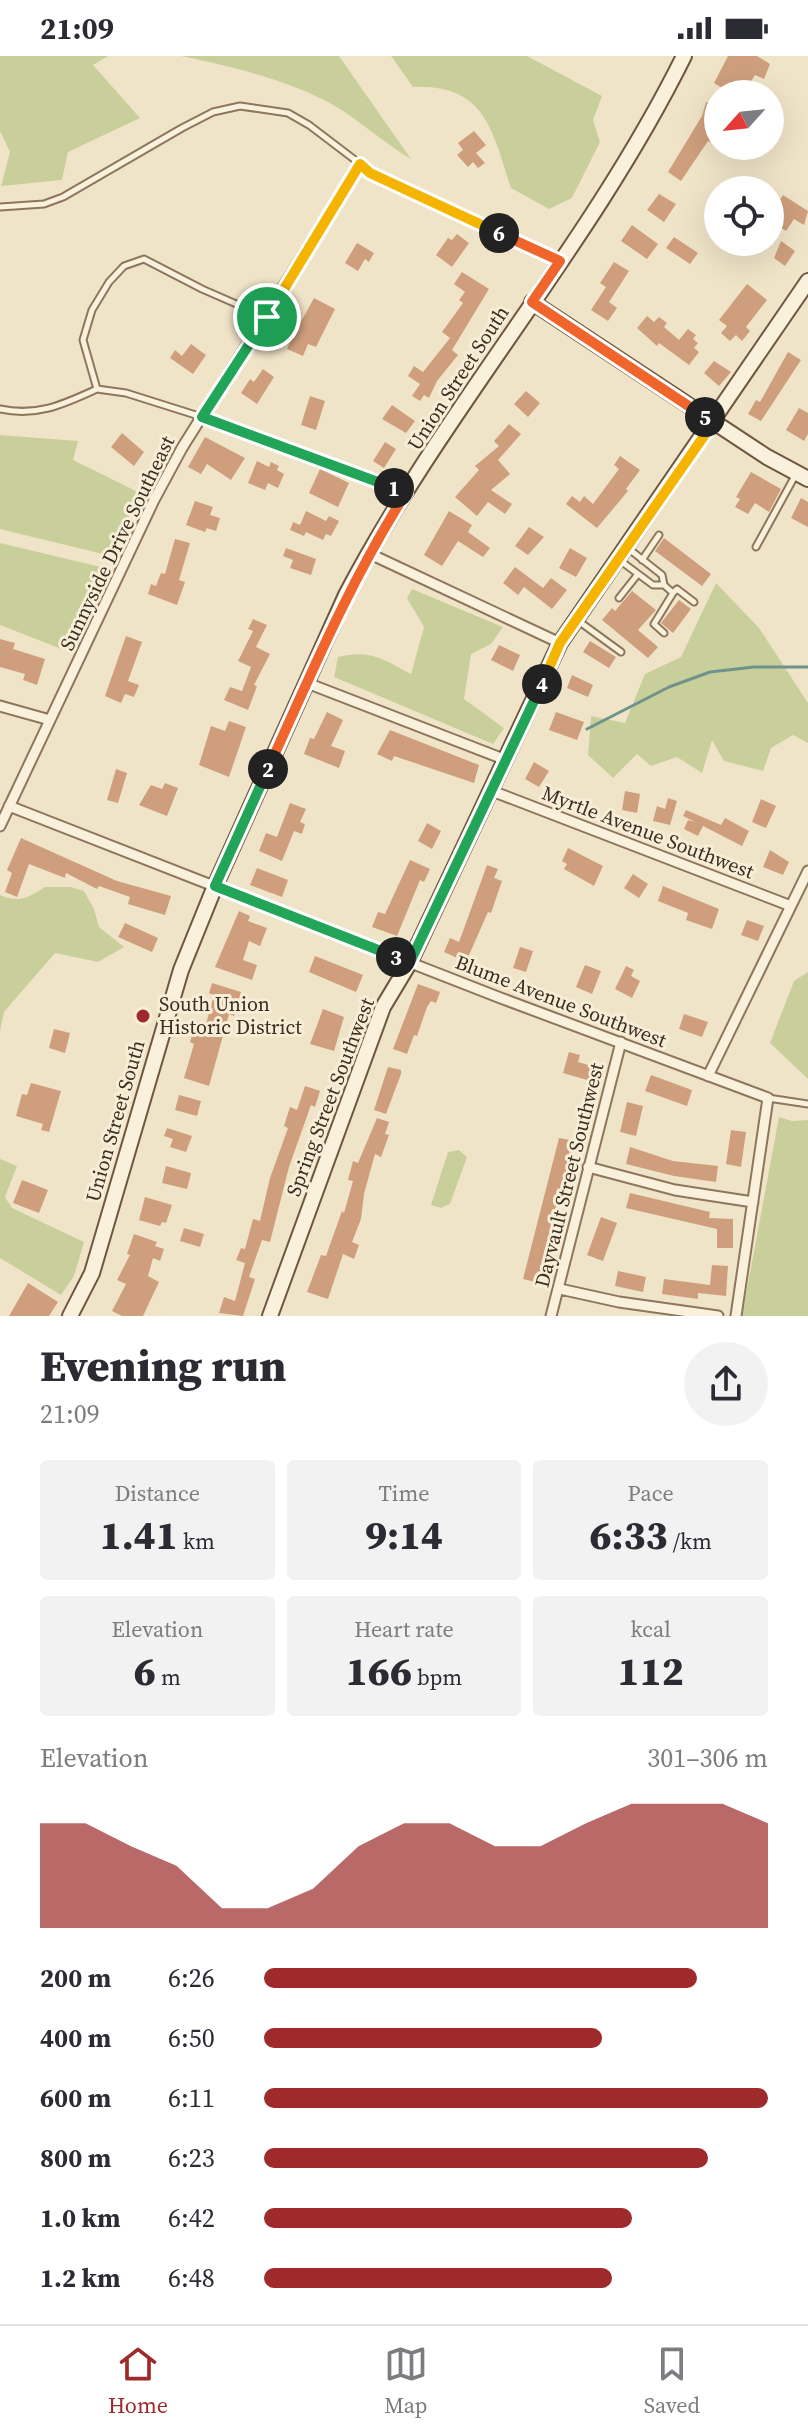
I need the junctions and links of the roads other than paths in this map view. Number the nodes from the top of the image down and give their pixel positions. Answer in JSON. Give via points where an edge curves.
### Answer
{"nodes":[{"id":1,"x":684,"y":56,"type":"edge"},
{"id":2,"x":360,"y":164,"type":"junction"},
{"id":3,"x":0,"y":207,"type":"edge"},
{"id":4,"x":560,"y":261,"type":"junction"},
{"id":5,"x":808,"y":281,"type":"edge"},
{"id":6,"x":532,"y":302,"type":"junction"},
{"id":7,"x":267,"y":317,"type":"junction"},
{"id":8,"x":97,"y":389,"type":"junction"},
{"id":9,"x":0,"y":409,"type":"edge"},
{"id":10,"x":202,"y":417,"type":"junction"},
{"id":11,"x":713,"y":423,"type":"junction"},
{"id":12,"x":802,"y":476,"type":"edge"},
{"id":13,"x":406,"y":493,"type":"junction"},
{"id":14,"x":659,"y":535,"type":"dead end"},
{"id":15,"x":756,"y":547,"type":"dead end"},
{"id":16,"x":622,"y":552,"type":"junction"},
{"id":17,"x":368,"y":553,"type":"junction"},
{"id":18,"x":642,"y":560,"type":"junction"},
{"id":19,"x":638,"y":574,"type":"junction"},
{"id":20,"x":664,"y":585,"type":"junction"},
{"id":21,"x":673,"y":593,"type":"junction"},
{"id":22,"x":619,"y":598,"type":"dead end"},
{"id":23,"x":694,"y":602,"type":"dead end"},
{"id":24,"x":577,"y":619,"type":"junction"},
{"id":25,"x":664,"y":633,"type":"dead end"},
{"id":26,"x":560,"y":643,"type":"junction"},
{"id":27,"x":621,"y":652,"type":"dead end"},
{"id":28,"x":307,"y":683,"type":"junction"},
{"id":29,"x":0,"y":706,"type":"edge"},
{"id":30,"x":50,"y":720,"type":"junction"},
{"id":31,"x":506,"y":760,"type":"junction"},
{"id":32,"x":492,"y":791,"type":"junction"},
{"id":33,"x":9,"y":806,"type":"junction"},
{"id":34,"x":0,"y":826,"type":"edge"},
{"id":35,"x":808,"y":871,"type":"edge"},
{"id":36,"x":215,"y":886,"type":"junction"},
{"id":37,"x":791,"y":906,"type":"junction"},
{"id":38,"x":410,"y":962,"type":"junction"},
{"id":39,"x":621,"y":1042,"type":"junction"},
{"id":40,"x":708,"y":1076,"type":"junction"},
{"id":41,"x":768,"y":1098,"type":"junction"},
{"id":42,"x":808,"y":1104,"type":"edge"},
{"id":43,"x":588,"y":1167,"type":"junction"},
{"id":44,"x":753,"y":1202,"type":"junction"},
{"id":45,"x":560,"y":1289,"type":"junction"},
{"id":46,"x":70,"y":1316,"type":"edge"},
{"id":47,"x":270,"y":1316,"type":"edge"},
{"id":48,"x":551,"y":1316,"type":"edge"},
{"id":49,"x":718,"y":1316,"type":"edge"},
{"id":50,"x":736,"y":1316,"type":"edge"}],
"edges":[{"from":1,"to":4,"type":"street","name":"Union Street South","via":[[639,140]]},
{"from":2,"to":3,"type":"lane","via":[[288,113],[240,106],[213,112],[63,197]]},
{"from":2,"to":4,"type":"street"},
{"from":2,"to":7,"type":"street","name":"Sunnyside Drive Southeast"},
{"from":4,"to":6,"type":"street","name":"Union Street South"},
{"from":5,"to":11,"type":"street","name":"Spring Street Southwest"},
{"from":6,"to":11,"type":"street"},
{"from":6,"to":13,"type":"street","name":"Union Street South"},
{"from":7,"to":8,"type":"lane","via":[[144,259],[124,266],[92,310],[83,340]]},
{"from":7,"to":10,"type":"street","name":"Sunnyside Drive Southeast"},
{"from":8,"to":9,"type":"lane","via":[[31,413]]},
{"from":8,"to":10,"type":"lane"},
{"from":10,"to":13,"type":"street"},
{"from":10,"to":30,"type":"street","name":"Sunnyside Drive Southeast","via":[[154,500]]},
{"from":11,"to":12,"type":"street"},
{"from":11,"to":16,"type":"street","name":"Spring Street Southwest"},
{"from":12,"to":15,"type":"lane"},
{"from":13,"to":17,"type":"street","name":"Union Street South"},
{"from":14,"to":18,"type":"lane"},
{"from":16,"to":18,"type":"lane"},
{"from":16,"to":19,"type":"lane"},
{"from":16,"to":24,"type":"street","name":"Spring Street Southwest"},
{"from":17,"to":26,"type":"street"},
{"from":17,"to":28,"type":"street","name":"Union Street South"},
{"from":18,"to":20,"type":"lane","via":[[662,575]]},
{"from":19,"to":20,"type":"lane","via":[[653,585]]},
{"from":19,"to":22,"type":"lane"},
{"from":20,"to":21,"type":"lane"},
{"from":21,"to":23,"type":"lane","via":[[677,589]]},
{"from":21,"to":25,"type":"lane","via":[[654,621]]},
{"from":24,"to":26,"type":"street","name":"Spring Street Southwest"},
{"from":24,"to":27,"type":"lane"},
{"from":26,"to":31,"type":"street","name":"Spring Street Southwest"},
{"from":28,"to":31,"type":"street"},
{"from":28,"to":36,"type":"street","name":"Union Street South"},
{"from":29,"to":30,"type":"street"},
{"from":30,"to":33,"type":"street","name":"Sunnyside Drive Southeast"},
{"from":31,"to":32,"type":"street","name":"Spring Street Southwest"},
{"from":32,"to":37,"type":"street","name":"Myrtle Avenue Southwest"},
{"from":32,"to":38,"type":"street","name":"Spring Street Southwest"},
{"from":33,"to":34,"type":"street","name":"Sunnyside Drive Southeast"},
{"from":33,"to":36,"type":"street","name":"Blume Avenue Southwest"},
{"from":35,"to":37,"type":"street"},
{"from":36,"to":38,"type":"street","name":"Blume Avenue Southwest"},
{"from":36,"to":46,"type":"street","name":"Union Street South","via":[[169,1007],[92,1273]]},
{"from":37,"to":40,"type":"street"},
{"from":38,"to":39,"type":"street","name":"Blume Avenue Southwest"},
{"from":38,"to":47,"type":"street","name":"Spring Street Southwest","via":[[383,1007]]},
{"from":39,"to":40,"type":"street","name":"Blume Avenue Southwest"},
{"from":39,"to":43,"type":"street","name":"Dayvault Street Southwest"},
{"from":40,"to":41,"type":"street","name":"Blume Avenue Southwest"},
{"from":41,"to":42,"type":"lane","name":"Blume Avenue Southwest"},
{"from":41,"to":44,"type":"street"},
{"from":43,"to":44,"type":"street","via":[[675,1190]]},
{"from":43,"to":45,"type":"street","name":"Dayvault Street Southwest"},
{"from":44,"to":50,"type":"street"},
{"from":45,"to":48,"type":"street","name":"Dayvault Street Southwest"},
{"from":45,"to":49,"type":"street"}]}
